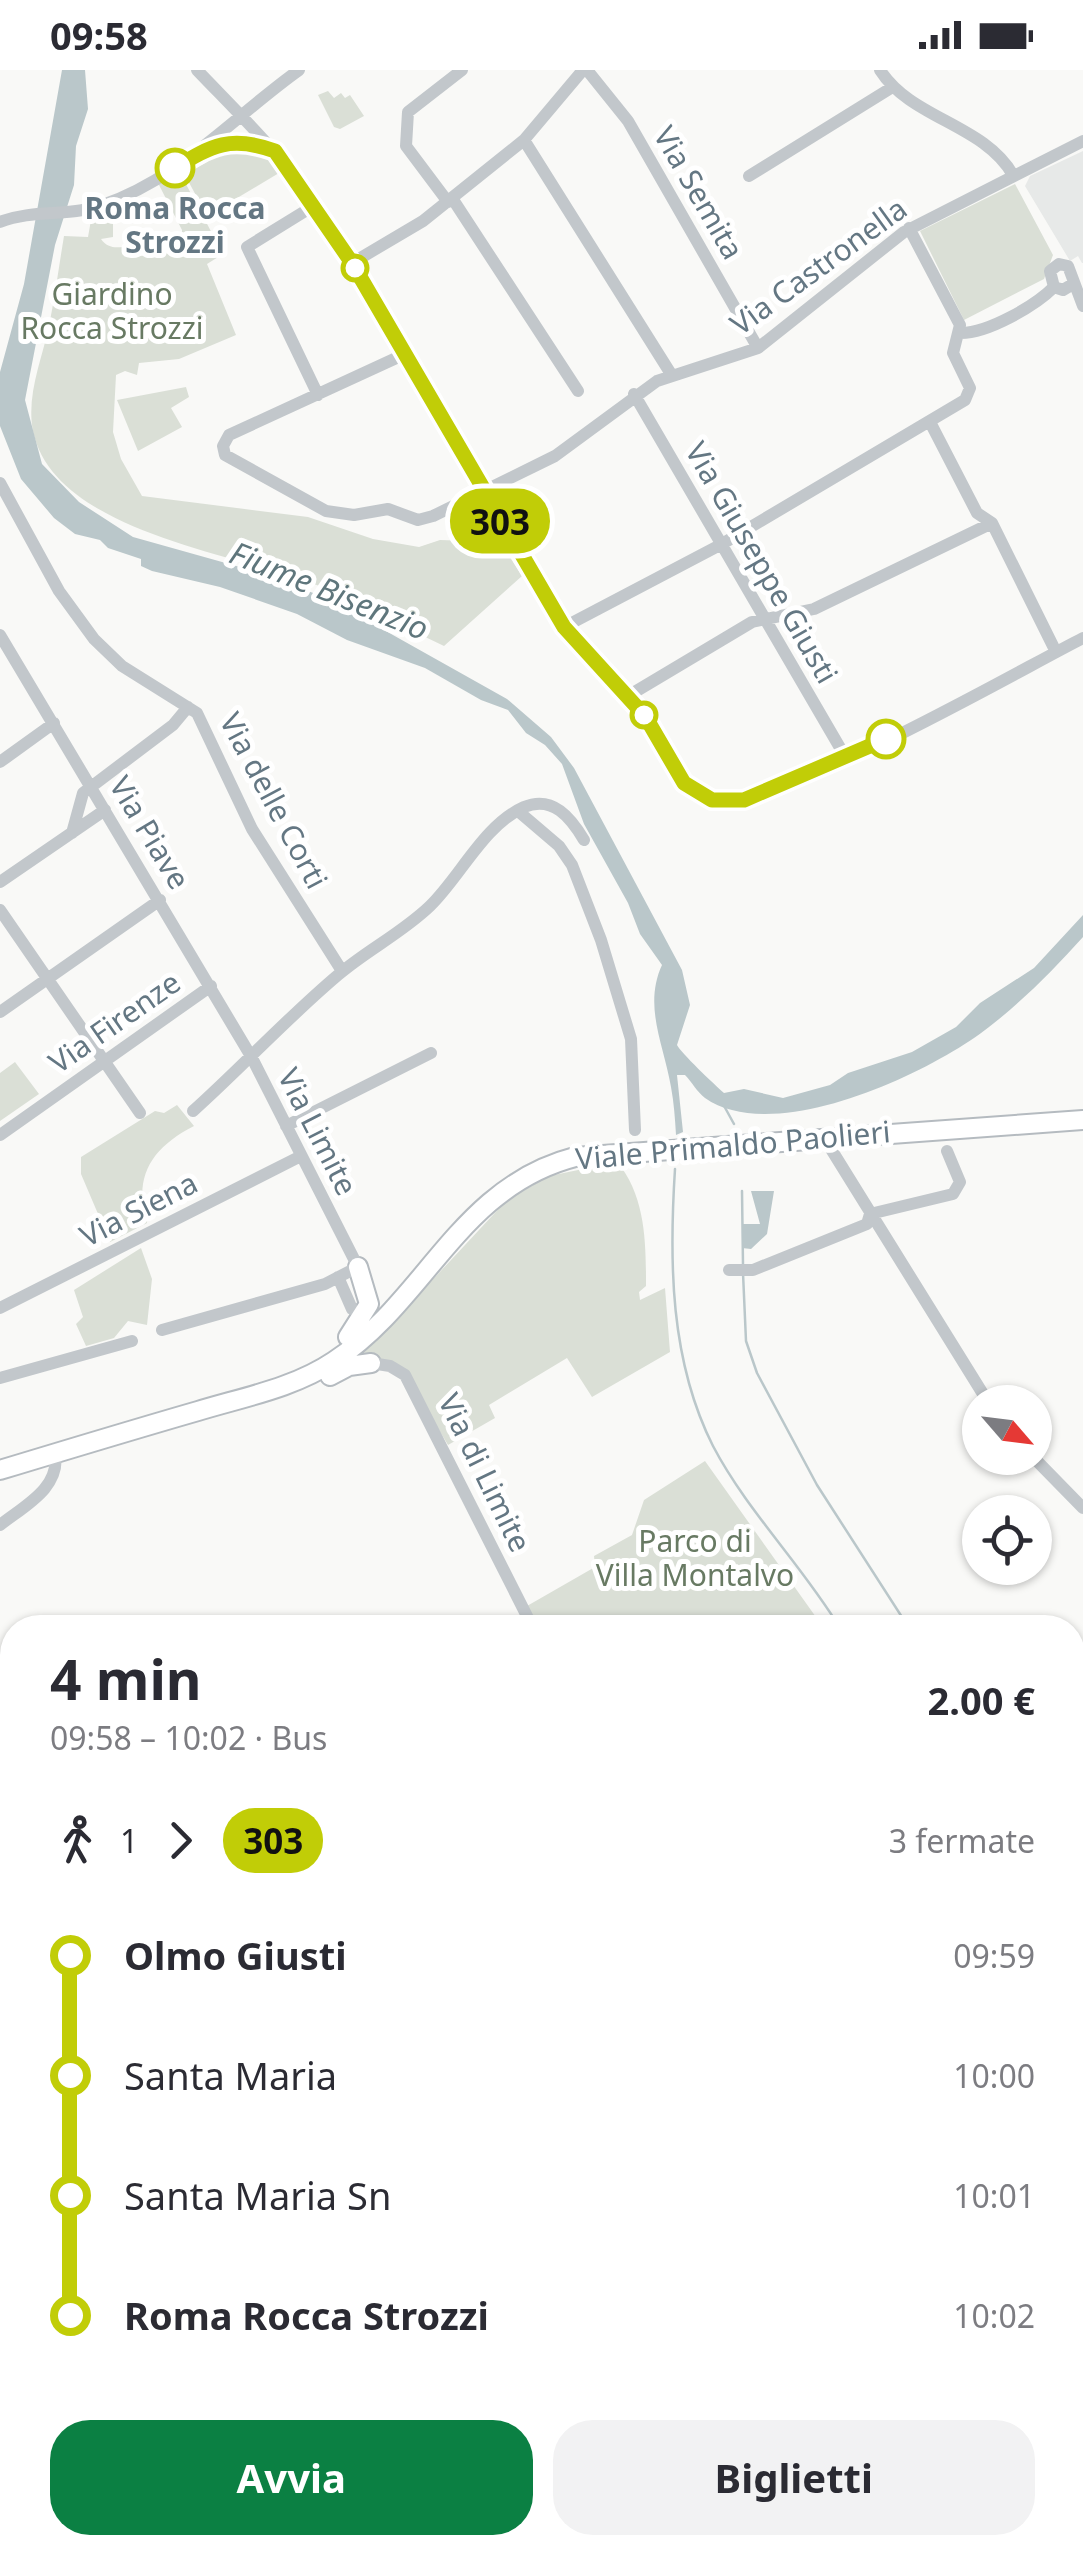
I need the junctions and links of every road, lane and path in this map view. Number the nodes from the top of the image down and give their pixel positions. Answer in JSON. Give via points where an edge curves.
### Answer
{"nodes":[{"id":1,"x":197,"y":70,"type":"edge"},
{"id":2,"x":462,"y":70,"type":"edge"},
{"id":3,"x":585,"y":70,"type":"edge"},
{"id":4,"x":293,"y":72,"type":"edge"},
{"id":5,"x":888,"y":76,"type":"edge"},
{"id":6,"x":245,"y":116,"type":"junction"},
{"id":7,"x":524,"y":140,"type":"junction"},
{"id":8,"x":1083,"y":141,"type":"edge"},
{"id":9,"x":208,"y":146,"type":"junction"},
{"id":10,"x":990,"y":148,"type":"junction"},
{"id":11,"x":275,"y":151,"type":"junction"},
{"id":12,"x":1032,"y":165,"type":"junction"},
{"id":13,"x":1014,"y":175,"type":"junction"},
{"id":14,"x":749,"y":176,"type":"dead end"},
{"id":15,"x":450,"y":200,"type":"junction"},
{"id":16,"x":315,"y":205,"type":"junction"},
{"id":17,"x":0,"y":222,"type":"edge"},
{"id":18,"x":910,"y":228,"type":"junction"},
{"id":19,"x":352,"y":263,"type":"junction"},
{"id":20,"x":1073,"y":284,"type":"junction"},
{"id":21,"x":1054,"y":287,"type":"junction"},
{"id":22,"x":1083,"y":306,"type":"edge"},
{"id":23,"x":961,"y":334,"type":"junction"},
{"id":24,"x":758,"y":348,"type":"junction"},
{"id":25,"x":404,"y":354,"type":"junction"},
{"id":26,"x":671,"y":374,"type":"junction"},
{"id":27,"x":578,"y":391,"type":"dead end"},
{"id":28,"x":634,"y":394,"type":"junction"},
{"id":29,"x":318,"y":395,"type":"junction"},
{"id":30,"x":930,"y":422,"type":"junction"},
{"id":31,"x":0,"y":483,"type":"edge"},
{"id":32,"x":484,"y":493,"type":"junction"},
{"id":33,"x":992,"y":522,"type":"junction"},
{"id":34,"x":722,"y":544,"type":"junction"},
{"id":35,"x":766,"y":619,"type":"junction"},
{"id":36,"x":564,"y":627,"type":"junction"},
{"id":37,"x":1083,"y":638,"type":"edge"},
{"id":38,"x":2,"y":643,"type":"edge"},
{"id":39,"x":1056,"y":652,"type":"junction"},
{"id":40,"x":628,"y":696,"type":"junction"},
{"id":41,"x":188,"y":707,"type":"junction"},
{"id":42,"x":54,"y":723,"type":"junction"},
{"id":43,"x":846,"y":758,"type":"junction"},
{"id":44,"x":0,"y":762,"type":"edge"},
{"id":45,"x":92,"y":787,"type":"junction"},
{"id":46,"x":105,"y":810,"type":"junction"},
{"id":47,"x":518,"y":810,"type":"junction"},
{"id":48,"x":72,"y":832,"type":"junction"},
{"id":49,"x":584,"y":840,"type":"dead end"},
{"id":50,"x":0,"y":882,"type":"edge"},
{"id":51,"x":160,"y":900,"type":"junction"},
{"id":52,"x":0,"y":910,"type":"edge"},
{"id":53,"x":342,"y":972,"type":"junction"},
{"id":54,"x":48,"y":978,"type":"junction"},
{"id":55,"x":211,"y":986,"type":"junction"},
{"id":56,"x":0,"y":1012,"type":"edge"},
{"id":57,"x":432,"y":1053,"type":"dead end"},
{"id":58,"x":252,"y":1058,"type":"junction"},
{"id":59,"x":105,"y":1060,"type":"junction"},
{"id":60,"x":193,"y":1111,"type":"dead end"},
{"id":61,"x":1083,"y":1111,"type":"edge"},
{"id":62,"x":140,"y":1113,"type":"dead end"},
{"id":63,"x":1083,"y":1120,"type":"edge"},
{"id":64,"x":1025,"y":1124,"type":"junction"},
{"id":65,"x":286,"y":1126,"type":"junction"},
{"id":66,"x":635,"y":1130,"type":"dead end"},
{"id":67,"x":0,"y":1135,"type":"edge"},
{"id":68,"x":831,"y":1150,"type":"dead end"},
{"id":69,"x":947,"y":1150,"type":"dead end"},
{"id":70,"x":301,"y":1156,"type":"junction"},
{"id":71,"x":870,"y":1214,"type":"junction"},
{"id":72,"x":358,"y":1267,"type":"junction"},
{"id":73,"x":729,"y":1270,"type":"dead end"},
{"id":74,"x":338,"y":1277,"type":"junction"},
{"id":75,"x":0,"y":1308,"type":"edge"},
{"id":76,"x":352,"y":1309,"type":"dead end"},
{"id":77,"x":162,"y":1330,"type":"dead end"},
{"id":78,"x":132,"y":1341,"type":"dead end"},
{"id":79,"x":371,"y":1363,"type":"joint"},
{"id":80,"x":0,"y":1378,"type":"edge"},
{"id":81,"x":977,"y":1385,"type":"edge"},
{"id":82,"x":224,"y":1403,"type":"junction"},
{"id":83,"x":55,"y":1453,"type":"junction"},
{"id":84,"x":0,"y":1470,"type":"edge"},
{"id":85,"x":1051,"y":1475,"type":"edge"},
{"id":86,"x":1083,"y":1508,"type":"edge"},
{"id":87,"x":0,"y":1524,"type":"edge"},
{"id":88,"x":527,"y":1615,"type":"edge"}],
"edges":[{"from":1,"to":6,"type":"street"},
{"from":2,"to":15,"type":"street","via":[[408,112],[406,146]]},
{"from":3,"to":7,"type":"street"},
{"from":3,"to":24,"type":"street","name":"Via Semita","via":[[628,121]]},
{"from":4,"to":6,"type":"street"},
{"from":5,"to":10,"type":"street"},
{"from":5,"to":14,"type":"street"},
{"from":6,"to":9,"type":"street","via":[[236,136]]},
{"from":6,"to":11,"type":"street"},
{"from":7,"to":15,"type":"street"},
{"from":7,"to":26,"type":"street"},
{"from":8,"to":12,"type":"street","name":"Via Castronella"},
{"from":9,"to":11,"type":"street","via":[[241,143]]},
{"from":9,"to":17,"type":"street","via":[[101,206]]},
{"from":10,"to":12,"type":"street"},
{"from":10,"to":13,"type":"street"},
{"from":11,"to":16,"type":"street"},
{"from":12,"to":13,"type":"street","name":"Via Castronella"},
{"from":13,"to":18,"type":"street","name":"Via Castronella"},
{"from":15,"to":19,"type":"street"},
{"from":15,"to":27,"type":"street"},
{"from":16,"to":19,"type":"street"},
{"from":16,"to":29,"type":"street","via":[[247,247]]},
{"from":18,"to":23,"type":"street"},
{"from":18,"to":24,"type":"street","name":"Via Castronella"},
{"from":19,"to":25,"type":"street"},
{"from":20,"to":21,"type":"street"},
{"from":20,"to":21,"type":"street","via":[[1072,270],[1059,264],[1049,275]]},
{"from":20,"to":22,"type":"street"},
{"from":21,"to":23,"type":"street"},
{"from":23,"to":30,"type":"street","via":[[953,353],[969,393]]},
{"from":24,"to":26,"type":"street","name":"Via Castronella"},
{"from":25,"to":29,"type":"street"},
{"from":25,"to":32,"type":"street"},
{"from":26,"to":28,"type":"street","name":"Via Castronella"},
{"from":28,"to":32,"type":"street","name":"Via Castronella","via":[[563,451]]},
{"from":28,"to":34,"type":"street","name":"Via Giuseppe Giusti"},
{"from":29,"to":32,"type":"street","name":"Via Castronella","via":[[230,435],[222,448],[230,461],[338,513],[388,508],[421,520]]},
{"from":30,"to":33,"type":"street","via":[[977,513]]},
{"from":30,"to":34,"type":"street"},
{"from":31,"to":41,"type":"street","name":"Via delle Corti","via":[[59,591],[94,639],[122,666]]},
{"from":32,"to":36,"type":"street"},
{"from":33,"to":35,"type":"street","via":[[868,586]]},
{"from":33,"to":39,"type":"street"},
{"from":34,"to":35,"type":"street","name":"Via Giuseppe Giusti"},
{"from":34,"to":36,"type":"street"},
{"from":35,"to":40,"type":"street"},
{"from":35,"to":43,"type":"street","name":"Via Giuseppe Giusti"},
{"from":36,"to":40,"type":"street"},
{"from":37,"to":39,"type":"street"},
{"from":38,"to":42,"type":"street","name":"Via Piave"},
{"from":39,"to":43,"type":"street"},
{"from":40,"to":43,"type":"street","via":[[684,783],[706,798],[729,801],[773,790]]},
{"from":41,"to":45,"type":"street"},
{"from":41,"to":53,"type":"street","name":"Via delle Corti","via":[[197,713],[252,829]]},
{"from":42,"to":44,"type":"street"},
{"from":42,"to":45,"type":"street","name":"Via Piave"},
{"from":45,"to":46,"type":"street","name":"Via Piave"},
{"from":45,"to":48,"type":"street","via":[[83,793]]},
{"from":46,"to":48,"type":"street"},
{"from":46,"to":51,"type":"street","name":"Via Piave"},
{"from":47,"to":49,"type":"street","via":[[551,805]]},
{"from":47,"to":53,"type":"street","name":"Via Limite","via":[[416,919]]},
{"from":47,"to":66,"type":"street","via":[[572,865],[601,940],[631,1037]]},
{"from":48,"to":50,"type":"street"},
{"from":51,"to":54,"type":"street"},
{"from":51,"to":55,"type":"street","name":"Via Piave"},
{"from":52,"to":54,"type":"street"},
{"from":53,"to":58,"type":"street","name":"Via Limite"},
{"from":54,"to":56,"type":"street"},
{"from":54,"to":59,"type":"street"},
{"from":55,"to":58,"type":"street","name":"Via Piave"},
{"from":55,"to":59,"type":"street","name":"Via Firenze"},
{"from":57,"to":65,"type":"street"},
{"from":58,"to":60,"type":"street"},
{"from":58,"to":65,"type":"street","name":"Via Limite"},
{"from":59,"to":62,"type":"street"},
{"from":59,"to":67,"type":"street","name":"Via Firenze"},
{"from":61,"to":64,"type":"main road"},
{"from":63,"to":64,"type":"main road","name":"Viale Primaldo Paolieri"},
{"from":64,"to":82,"type":"main road","name":"Viale Primaldo Paolieri","via":[[575,1157],[534,1170],[494,1195],[340,1358],[305,1378]]},
{"from":65,"to":70,"type":"street","name":"Via Limite"},
{"from":68,"to":71,"type":"street"},
{"from":69,"to":71,"type":"street","via":[[960,1182],[952,1194]]},
{"from":70,"to":72,"type":"street","name":"Via Limite"},
{"from":70,"to":75,"type":"street","name":"Via Siena"},
{"from":71,"to":73,"type":"street","via":[[867,1224],[754,1270]]},
{"from":71,"to":81,"type":"street"},
{"from":72,"to":74,"type":"street"},
{"from":72,"to":82,"type":"main road","via":[[369,1304],[348,1338]]},
{"from":74,"to":76,"type":"street"},
{"from":74,"to":77,"type":"street"},
{"from":78,"to":80,"type":"street"},
{"from":79,"to":82,"type":"main road","via":[[255,1404]]},
{"from":79,"to":88,"type":"street","name":"Via di Limite","via":[[405,1375],[415,1391]]},
{"from":82,"to":83,"type":"main road","name":"Viale Primaldo Paolieri"},
{"from":83,"to":84,"type":"main road","name":"Viale Primaldo Paolieri"},
{"from":83,"to":87,"type":"street","via":[[47,1487]]},
{"from":85,"to":86,"type":"street"}]}
